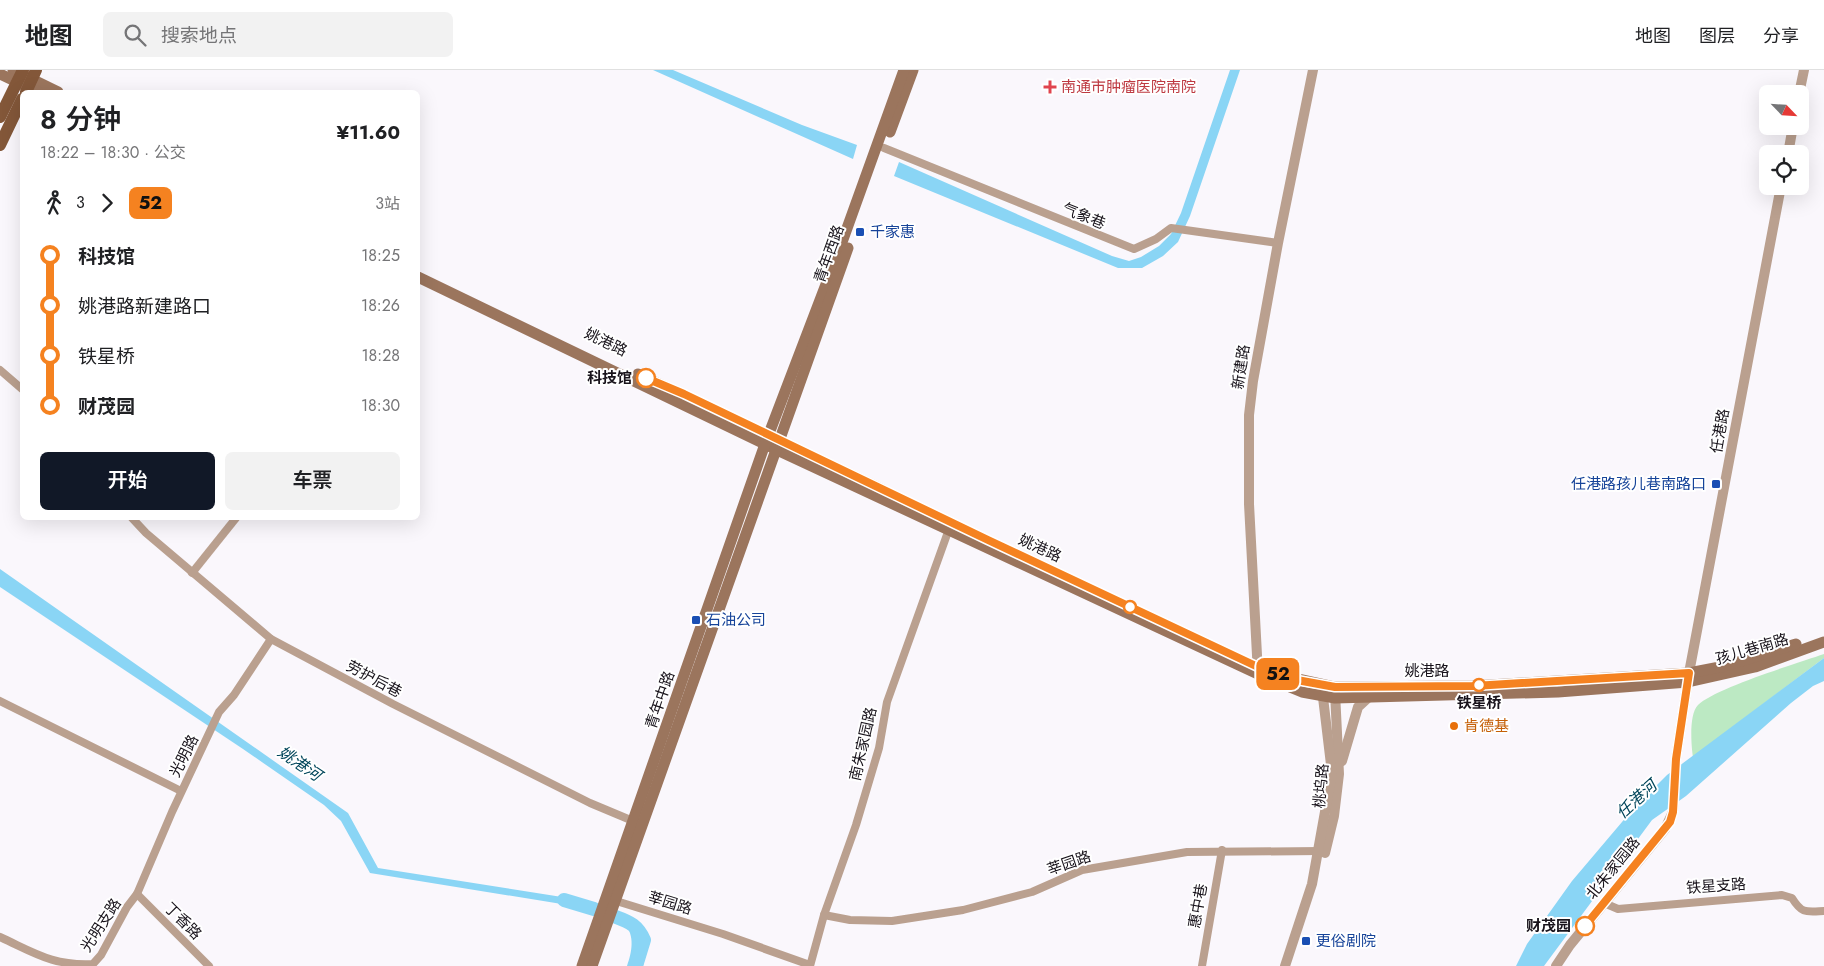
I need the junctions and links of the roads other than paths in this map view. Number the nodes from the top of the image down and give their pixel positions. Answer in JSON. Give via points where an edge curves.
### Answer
{"nodes":[{"id":1,"x":904,"y":70,"type":"edge"},
{"id":2,"x":913,"y":70,"type":"edge"},
{"id":3,"x":1313,"y":70,"type":"edge"},
{"id":4,"x":1804,"y":70,"type":"edge"},
{"id":5,"x":0,"y":74,"type":"edge"},
{"id":6,"x":25,"y":82,"type":"edge"},
{"id":7,"x":1801,"y":85,"type":"edge"},
{"id":8,"x":51,"y":90,"type":"edge"},
{"id":9,"x":20,"y":95,"type":"edge"},
{"id":10,"x":0,"y":117,"type":"edge"},
{"id":11,"x":0,"y":145,"type":"edge"},
{"id":12,"x":884,"y":148,"type":"junction"},
{"id":13,"x":1779,"y":195,"type":"edge"},
{"id":14,"x":1278,"y":243,"type":"junction"},
{"id":15,"x":420,"y":270,"type":"edge"},
{"id":16,"x":420,"y":278,"type":"edge"},
{"id":17,"x":0,"y":370,"type":"edge"},
{"id":18,"x":20,"y":387,"type":"edge"},
{"id":19,"x":772,"y":442,"type":"junction"},
{"id":20,"x":134,"y":520,"type":"edge"},
{"id":21,"x":234,"y":520,"type":"edge"},
{"id":22,"x":949,"y":529,"type":"junction"},
{"id":23,"x":192,"y":573,"type":"junction"},
{"id":24,"x":1824,"y":635,"type":"edge"},
{"id":25,"x":271,"y":639,"type":"junction"},
{"id":26,"x":1824,"y":642,"type":"edge"},
{"id":27,"x":1258,"y":671,"type":"junction"},
{"id":28,"x":1688,"y":677,"type":"junction"},
{"id":29,"x":1322,"y":691,"type":"junction"},
{"id":30,"x":1335,"y":692,"type":"junction"},
{"id":31,"x":1371,"y":695,"type":"junction"},
{"id":32,"x":0,"y":701,"type":"edge"},
{"id":33,"x":1339,"y":774,"type":"junction"},
{"id":34,"x":181,"y":791,"type":"junction"},
{"id":35,"x":633,"y":821,"type":"junction"},
{"id":36,"x":1222,"y":850,"type":"junction"},
{"id":37,"x":1323,"y":851,"type":"junction"},
{"id":38,"x":137,"y":894,"type":"junction"},
{"id":39,"x":610,"y":899,"type":"junction"},
{"id":40,"x":1604,"y":903,"type":"junction"},
{"id":41,"x":1824,"y":911,"type":"edge"},
{"id":42,"x":824,"y":915,"type":"junction"},
{"id":43,"x":0,"y":937,"type":"edge"},
{"id":44,"x":209,"y":966,"type":"edge"},
{"id":45,"x":582,"y":966,"type":"edge"},
{"id":46,"x":592,"y":966,"type":"edge"},
{"id":47,"x":810,"y":966,"type":"edge"},
{"id":48,"x":1202,"y":966,"type":"edge"},
{"id":49,"x":1285,"y":966,"type":"edge"},
{"id":50,"x":1556,"y":966,"type":"edge"}],
"edges":[{"from":1,"to":19,"type":"main road","name":"青年西路"},
{"from":2,"to":12,"type":"main road","name":"青年西路"},
{"from":3,"to":14,"type":"street","name":"新建路"},
{"from":4,"to":7,"type":"street"},
{"from":5,"to":6,"type":"main road"},
{"from":6,"to":8,"type":"main road"},
{"from":6,"to":10,"type":"main road"},
{"from":9,"to":11,"type":"main road"},
{"from":12,"to":14,"type":"street","name":"气象巷","via":[[1134,249],[1171,228]]},
{"from":12,"to":19,"type":"main road","name":"青年西路"},
{"from":13,"to":28,"type":"street","name":"任港路"},
{"from":14,"to":27,"type":"street","name":"新建路","via":[[1249,415],[1249,504]]},
{"from":15,"to":19,"type":"main road","name":"姚港路"},
{"from":16,"to":19,"type":"main road","name":"姚港路"},
{"from":17,"to":18,"type":"street"},
{"from":19,"to":22,"type":"main road","name":"姚港路"},
{"from":19,"to":27,"type":"main road","name":"姚港路"},
{"from":19,"to":35,"type":"main road","name":"青年中路"},
{"from":19,"to":39,"type":"main road","name":"青年中路"},
{"from":20,"to":23,"type":"street","name":"劳护后巷"},
{"from":21,"to":23,"type":"street"},
{"from":22,"to":27,"type":"main road","name":"姚港路"},
{"from":22,"to":42,"type":"street","name":"南朱家园路","via":[[887,702],[879,748]]},
{"from":23,"to":25,"type":"street","name":"劳护后巷"},
{"from":24,"to":28,"type":"main road","name":"孩儿巷南路"},
{"from":25,"to":34,"type":"street","name":"光明路","via":[[219,712]]},
{"from":25,"to":35,"type":"street","name":"劳护后巷","via":[[393,704],[590,803]]},
{"from":26,"to":28,"type":"main road","name":"孩儿巷南路","via":[[1755,667]]},
{"from":27,"to":29,"type":"main road","name":"姚港路","via":[[1302,692]]},
{"from":28,"to":30,"type":"main road","name":"姚港路"},
{"from":28,"to":31,"type":"main road","name":"姚港路","via":[[1558,692]]},
{"from":28,"to":40,"type":"street","name":"北朱家园路","via":[[1676,759],[1673,812],[1665,829]]},
{"from":29,"to":30,"type":"main road","name":"姚港路"},
{"from":29,"to":37,"type":"street","name":"桃坞路","via":[[1332,773]]},
{"from":30,"to":31,"type":"main road","name":"姚港路"},
{"from":30,"to":33,"type":"street","name":"桃坞路"},
{"from":31,"to":33,"type":"street","via":[[1358,707],[1352,721]]},
{"from":32,"to":34,"type":"street"},
{"from":33,"to":37,"type":"street","name":"桃坞路","via":[[1334,816]]},
{"from":34,"to":38,"type":"street","name":"光明路"},
{"from":35,"to":39,"type":"main road","name":"青年中路"},
{"from":36,"to":37,"type":"street","name":"莘园路"},
{"from":36,"to":42,"type":"street","name":"莘园路","via":[[1187,852],[1082,870],[1032,892],[963,910],[892,921],[850,920]]},
{"from":36,"to":48,"type":"street","name":"惠中巷"},
{"from":37,"to":49,"type":"street","name":"桃坞路"},
{"from":38,"to":43,"type":"street","name":"光明支路","via":[[93,964],[56,963]]},
{"from":38,"to":44,"type":"street","name":"丁香路"},
{"from":39,"to":45,"type":"main road","name":"青年中路"},
{"from":39,"to":46,"type":"main road","name":"青年中路"},
{"from":39,"to":47,"type":"street","name":"莘园路","via":[[723,934]]},
{"from":40,"to":41,"type":"street","name":"铁星支路","via":[[1618,909],[1782,895],[1792,898],[1805,912]]},
{"from":40,"to":50,"type":"street","name":"北朱家园路"},
{"from":42,"to":47,"type":"street","name":"南朱家园路"}]}
